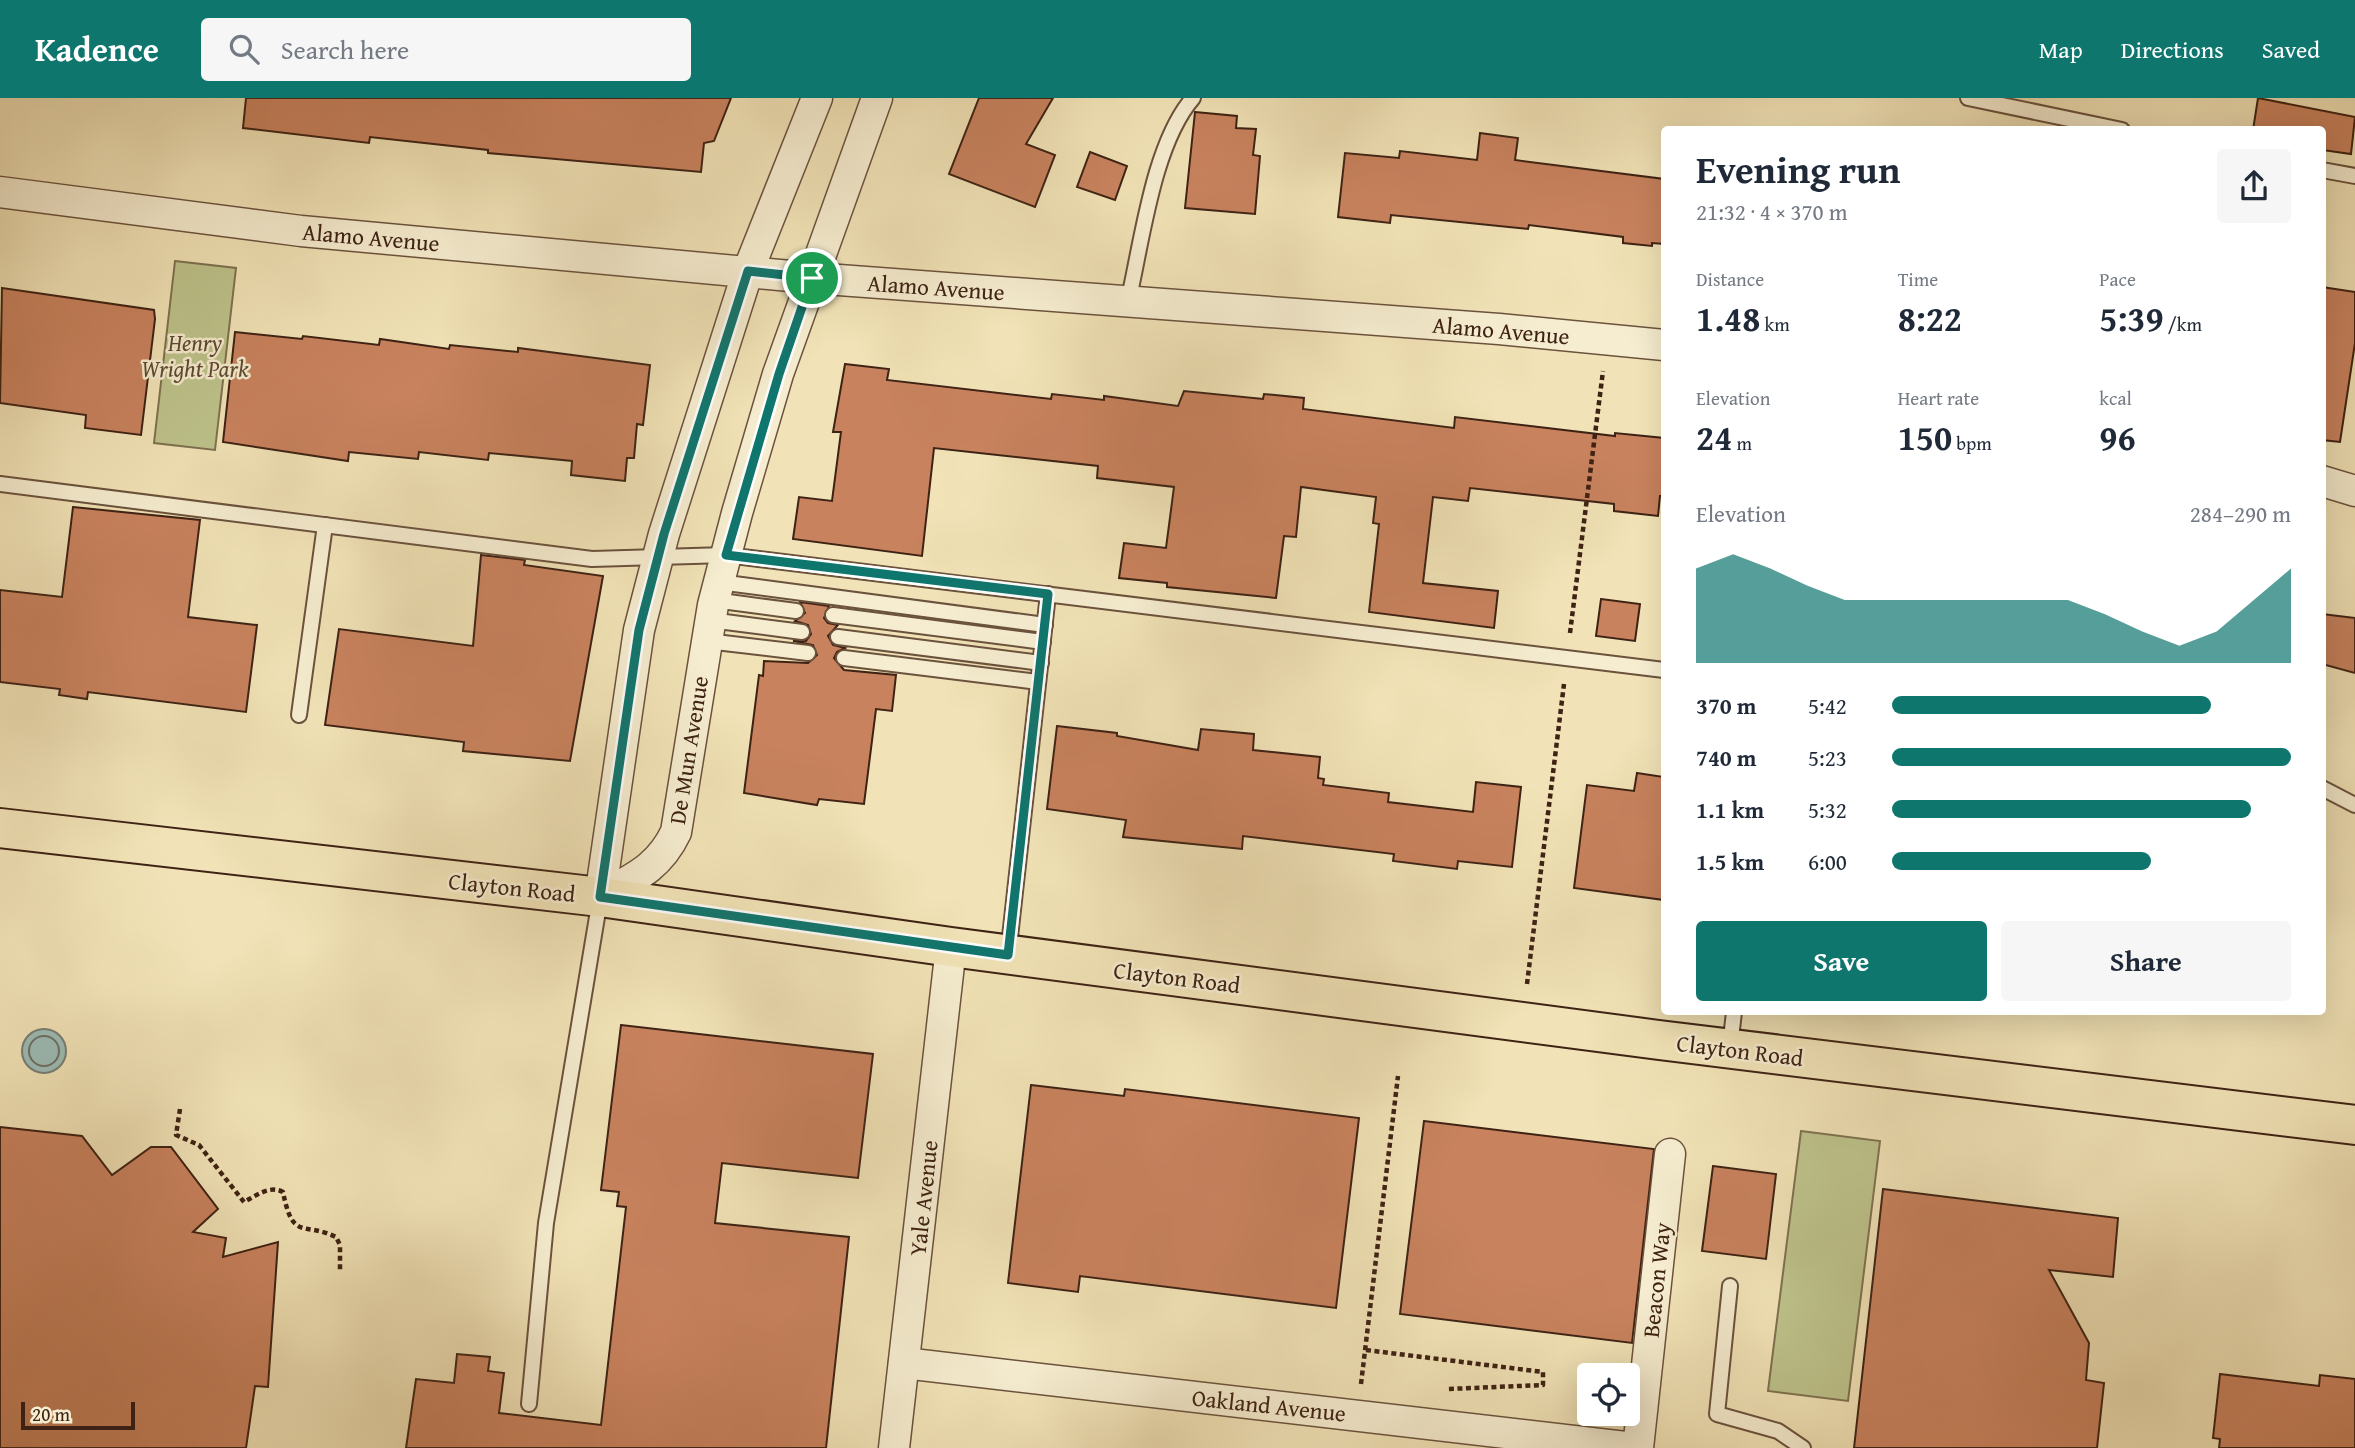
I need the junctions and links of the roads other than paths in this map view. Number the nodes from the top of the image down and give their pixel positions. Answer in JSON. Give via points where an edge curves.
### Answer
{"nodes":[{"id":1,"x":817,"y":98,"type":"edge"},
{"id":2,"x":877,"y":98,"type":"edge"},
{"id":3,"x":1193,"y":98,"type":"edge"},
{"id":4,"x":1968,"y":98,"type":"edge"},
{"id":5,"x":2103,"y":126,"type":"edge"},
{"id":6,"x":2326,"y":171,"type":"edge"},
{"id":7,"x":2355,"y":176,"type":"edge"},
{"id":8,"x":0,"y":192,"type":"edge"},
{"id":9,"x":748,"y":271,"type":"junction"},
{"id":10,"x":812,"y":278,"type":"junction"},
{"id":11,"x":1128,"y":302,"type":"junction"},
{"id":12,"x":1661,"y":345,"type":"edge"},
{"id":13,"x":2326,"y":482,"type":"edge"},
{"id":14,"x":0,"y":485,"type":"edge"},
{"id":15,"x":2355,"y":491,"type":"edge"},
{"id":16,"x":326,"y":526,"type":"junction"},
{"id":17,"x":657,"y":559,"type":"junction"},
{"id":18,"x":1048,"y":594,"type":"junction"},
{"id":19,"x":715,"y":599,"type":"junction"},
{"id":20,"x":796,"y":611,"type":"dead end"},
{"id":21,"x":833,"y":615,"type":"dead end"},
{"id":22,"x":1045,"y":625,"type":"junction"},
{"id":23,"x":802,"y":632,"type":"dead end"},
{"id":24,"x":838,"y":637,"type":"dead end"},
{"id":25,"x":1043,"y":642,"type":"junction"},
{"id":26,"x":808,"y":653,"type":"dead end"},
{"id":27,"x":845,"y":658,"type":"dead end"},
{"id":28,"x":1041,"y":663,"type":"junction"},
{"id":29,"x":1661,"y":670,"type":"edge"},
{"id":30,"x":1038,"y":682,"type":"junction"},
{"id":31,"x":299,"y":715,"type":"dead end"},
{"id":32,"x":2326,"y":790,"type":"edge"},
{"id":33,"x":2355,"y":805,"type":"edge"},
{"id":34,"x":0,"y":828,"type":"edge"},
{"id":35,"x":600,"y":897,"type":"junction"},
{"id":36,"x":951,"y":947,"type":"junction"},
{"id":37,"x":1008,"y":955,"type":"junction"},
{"id":38,"x":1734,"y":1015,"type":"edge"},
{"id":39,"x":1730,"y":1049,"type":"junction"},
{"id":40,"x":2355,"y":1125,"type":"edge"},
{"id":41,"x":1670,"y":1154,"type":"dead end"},
{"id":42,"x":1730,"y":1286,"type":"dead end"},
{"id":43,"x":904,"y":1363,"type":"junction"},
{"id":44,"x":529,"y":1404,"type":"dead end"},
{"id":45,"x":1471,"y":1438,"type":"edge"},
{"id":46,"x":894,"y":1448,"type":"edge"},
{"id":47,"x":1636,"y":1448,"type":"edge"},
{"id":48,"x":1803,"y":1448,"type":"edge"}],
"edges":[{"from":1,"to":9,"type":"street"},
{"from":2,"to":10,"type":"street","name":"De Mun Avenue"},
{"from":3,"to":11,"type":"lane","via":[[1180,112],[1164,148]]},
{"from":4,"to":5,"type":"lane"},
{"from":6,"to":7,"type":"lane"},
{"from":8,"to":9,"type":"street","name":"Alamo Avenue","via":[[301,231]]},
{"from":9,"to":10,"type":"street","name":"Alamo Avenue"},
{"from":9,"to":17,"type":"street"},
{"from":10,"to":11,"type":"street","name":"Alamo Avenue"},
{"from":10,"to":19,"type":"street","name":"De Mun Avenue","via":[[779,374]]},
{"from":11,"to":12,"type":"street","name":"Alamo Avenue"},
{"from":13,"to":15,"type":"street"},
{"from":14,"to":16,"type":"lane"},
{"from":16,"to":17,"type":"lane","via":[[592,559]]},
{"from":16,"to":31,"type":"lane"},
{"from":17,"to":19,"type":"lane"},
{"from":17,"to":35,"type":"street","via":[[639,630]]},
{"from":18,"to":19,"type":"lane"},
{"from":18,"to":22,"type":"lane"},
{"from":18,"to":29,"type":"lane"},
{"from":19,"to":20,"type":"lane"},
{"from":19,"to":22,"type":"lane"},
{"from":19,"to":23,"type":"lane"},
{"from":19,"to":26,"type":"lane"},
{"from":19,"to":35,"type":"street","name":"De Mun Avenue","via":[[676,832],[650,869]]},
{"from":21,"to":25,"type":"lane"},
{"from":22,"to":25,"type":"lane"},
{"from":24,"to":28,"type":"lane"},
{"from":25,"to":28,"type":"lane"},
{"from":27,"to":30,"type":"lane"},
{"from":28,"to":30,"type":"lane"},
{"from":30,"to":37,"type":"lane"},
{"from":32,"to":33,"type":"lane"},
{"from":34,"to":35,"type":"main road","name":"Clayton Road"},
{"from":35,"to":36,"type":"main road","name":"Clayton Road"},
{"from":35,"to":44,"type":"lane","via":[[546,1223]]},
{"from":36,"to":37,"type":"main road","name":"Clayton Road"},
{"from":36,"to":43,"type":"street","name":"Yale Avenue"},
{"from":37,"to":39,"type":"main road","name":"Clayton Road"},
{"from":38,"to":39,"type":"lane"},
{"from":39,"to":40,"type":"main road","name":"Clayton Road"},
{"from":41,"to":47,"type":"street","name":"Beacon Way"},
{"from":42,"to":48,"type":"lane","via":[[1717,1414],[1778,1431]]},
{"from":43,"to":45,"type":"street","name":"Oakland Avenue"},
{"from":43,"to":46,"type":"street","name":"Yale Avenue"},
{"from":45,"to":47,"type":"street","name":"Oakland Avenue"}]}
